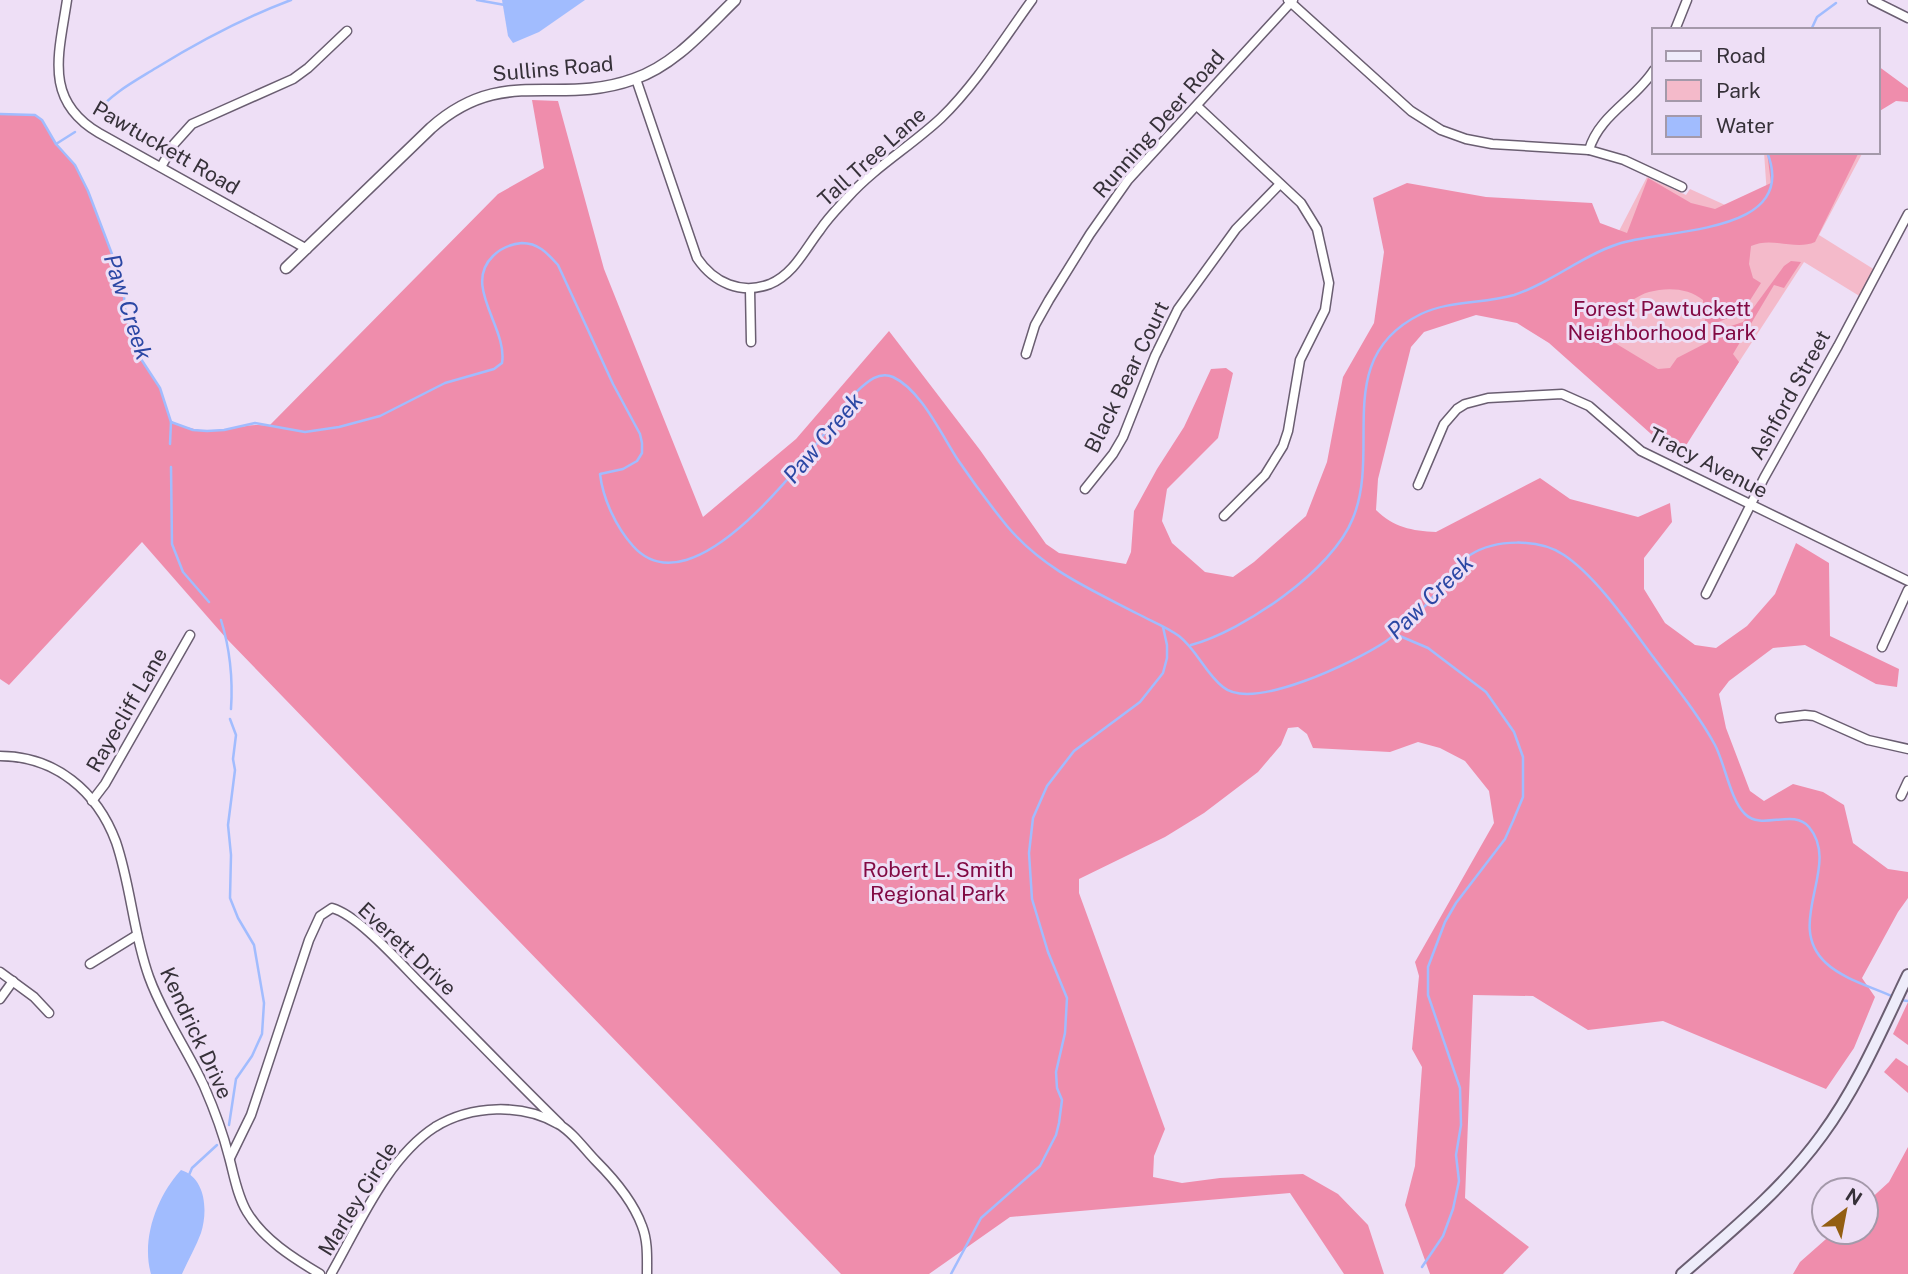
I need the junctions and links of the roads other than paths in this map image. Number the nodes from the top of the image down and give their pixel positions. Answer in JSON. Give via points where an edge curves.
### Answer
{"nodes":[{"id":1,"x":66,"y":0,"type":"edge"},
{"id":2,"x":735,"y":0,"type":"edge"},
{"id":3,"x":1032,"y":0,"type":"edge"},
{"id":4,"x":1687,"y":0,"type":"edge"},
{"id":5,"x":1872,"y":0,"type":"edge"},
{"id":6,"x":1291,"y":1,"type":"edge"},
{"id":7,"x":1908,"y":18,"type":"edge"},
{"id":8,"x":1676,"y":28,"type":"edge"},
{"id":9,"x":347,"y":31,"type":"dead end"},
{"id":10,"x":1652,"y":73,"type":"edge"},
{"id":11,"x":636,"y":79,"type":"junction"},
{"id":12,"x":1197,"y":107,"type":"junction"},
{"id":13,"x":1590,"y":150,"type":"junction"},
{"id":14,"x":161,"y":167,"type":"junction"},
{"id":15,"x":1280,"y":184,"type":"junction"},
{"id":16,"x":1682,"y":187,"type":"dead end"},
{"id":17,"x":1908,"y":214,"type":"edge"},
{"id":18,"x":307,"y":249,"type":"junction"},
{"id":19,"x":286,"y":268,"type":"dead end"},
{"id":20,"x":750,"y":289,"type":"junction"},
{"id":21,"x":751,"y":342,"type":"dead end"},
{"id":22,"x":1026,"y":354,"type":"dead end"},
{"id":23,"x":1418,"y":485,"type":"dead end"},
{"id":24,"x":1085,"y":489,"type":"dead end"},
{"id":25,"x":1750,"y":504,"type":"junction"},
{"id":26,"x":1224,"y":516,"type":"dead end"},
{"id":27,"x":1908,"y":581,"type":"edge"},
{"id":28,"x":1908,"y":590,"type":"edge"},
{"id":29,"x":1706,"y":594,"type":"dead end"},
{"id":30,"x":190,"y":635,"type":"dead end"},
{"id":31,"x":1882,"y":647,"type":"dead end"},
{"id":32,"x":1780,"y":718,"type":"dead end"},
{"id":33,"x":1908,"y":749,"type":"edge"},
{"id":34,"x":0,"y":757,"type":"edge"},
{"id":35,"x":1908,"y":781,"type":"edge"},
{"id":36,"x":1901,"y":796,"type":"dead end"},
{"id":37,"x":92,"y":800,"type":"junction"},
{"id":38,"x":137,"y":935,"type":"junction"},
{"id":39,"x":90,"y":964,"type":"dead end"},
{"id":40,"x":0,"y":972,"type":"edge"},
{"id":41,"x":1908,"y":976,"type":"edge"},
{"id":42,"x":13,"y":981,"type":"junction"},
{"id":43,"x":0,"y":999,"type":"edge"},
{"id":44,"x":49,"y":1013,"type":"dead end"},
{"id":45,"x":560,"y":1124,"type":"junction"},
{"id":46,"x":230,"y":1158,"type":"junction"},
{"id":47,"x":320,"y":1274,"type":"edge"},
{"id":48,"x":331,"y":1274,"type":"edge"},
{"id":49,"x":647,"y":1274,"type":"edge"},
{"id":50,"x":1682,"y":1274,"type":"edge"}],
"edges":[{"from":1,"to":14,"type":"street","name":"Pawtuckett Road","via":[[58,71],[66,103],[94,130]]},
{"from":2,"to":11,"type":"street","name":"Sullins Road","via":[[690,44]]},
{"from":3,"to":20,"type":"street","name":"Tall Tree Lane","via":[[957,101],[850,194],[789,272]]},
{"from":4,"to":8,"type":"street"},
{"from":5,"to":7,"type":"street"},
{"from":6,"to":12,"type":"street","name":"Running Deer Road"},
{"from":6,"to":13,"type":"street","via":[[1411,111],[1441,130],[1492,144]]},
{"from":9,"to":14,"type":"street","via":[[293,79],[192,124]]},
{"from":10,"to":13,"type":"street","via":[[1603,122]]},
{"from":11,"to":18,"type":"street","name":"Sullins Road","via":[[582,90],[494,92],[468,101],[431,128]]},
{"from":11,"to":20,"type":"street","via":[[697,258],[717,279]]},
{"from":12,"to":15,"type":"street"},
{"from":12,"to":22,"type":"street","name":"Running Deer Road","via":[[1128,180],[1096,224],[1035,325]]},
{"from":13,"to":16,"type":"street"},
{"from":14,"to":18,"type":"street","name":"Pawtuckett Road"},
{"from":15,"to":24,"type":"street","name":"Black Bear Court","via":[[1236,229],[1178,309],[1123,437]]},
{"from":15,"to":26,"type":"street","via":[[1301,203],[1317,229],[1329,291],[1321,320],[1300,360],[1283,446],[1265,475]]},
{"from":17,"to":25,"type":"street","name":"Ashford Street"},
{"from":18,"to":19,"type":"street","name":"Sullins Road"},
{"from":20,"to":21,"type":"street"},
{"from":23,"to":25,"type":"street","name":"Tracy Avenue","via":[[1444,424],[1457,409],[1488,398],[1556,393],[1583,402],[1641,451]]},
{"from":25,"to":27,"type":"street","name":"Tracy Avenue"},
{"from":25,"to":29,"type":"street","name":"Ashford Street"},
{"from":28,"to":31,"type":"street"},
{"from":30,"to":37,"type":"street","name":"Rayecliff Lane"},
{"from":32,"to":33,"type":"street","via":[[1814,716],[1868,740]]},
{"from":34,"to":37,"type":"street","name":"Kendrick Drive","via":[[18,756],[47,764]]},
{"from":35,"to":36,"type":"street"},
{"from":37,"to":38,"type":"street","name":"Kendrick Drive","via":[[116,841]]},
{"from":38,"to":39,"type":"street"},
{"from":38,"to":46,"type":"street","name":"Kendrick Drive","via":[[158,1001],[202,1082]]},
{"from":40,"to":42,"type":"street"},
{"from":41,"to":50,"type":"main road","via":[[1821,1137],[1747,1216]]},
{"from":42,"to":43,"type":"street"},
{"from":42,"to":44,"type":"street"},
{"from":45,"to":46,"type":"street","name":"Everett Drive","via":[[369,933],[332,908],[320,916],[309,940],[251,1115]]},
{"from":45,"to":48,"type":"street","name":"Marley Circle","via":[[516,1110],[499,1110],[460,1115],[434,1128],[397,1162]]},
{"from":45,"to":49,"type":"street","name":"Marley Circle","via":[[606,1170],[634,1208],[644,1231]]},
{"from":46,"to":47,"type":"street","name":"Kendrick Drive","via":[[248,1214],[276,1244]]}]}
